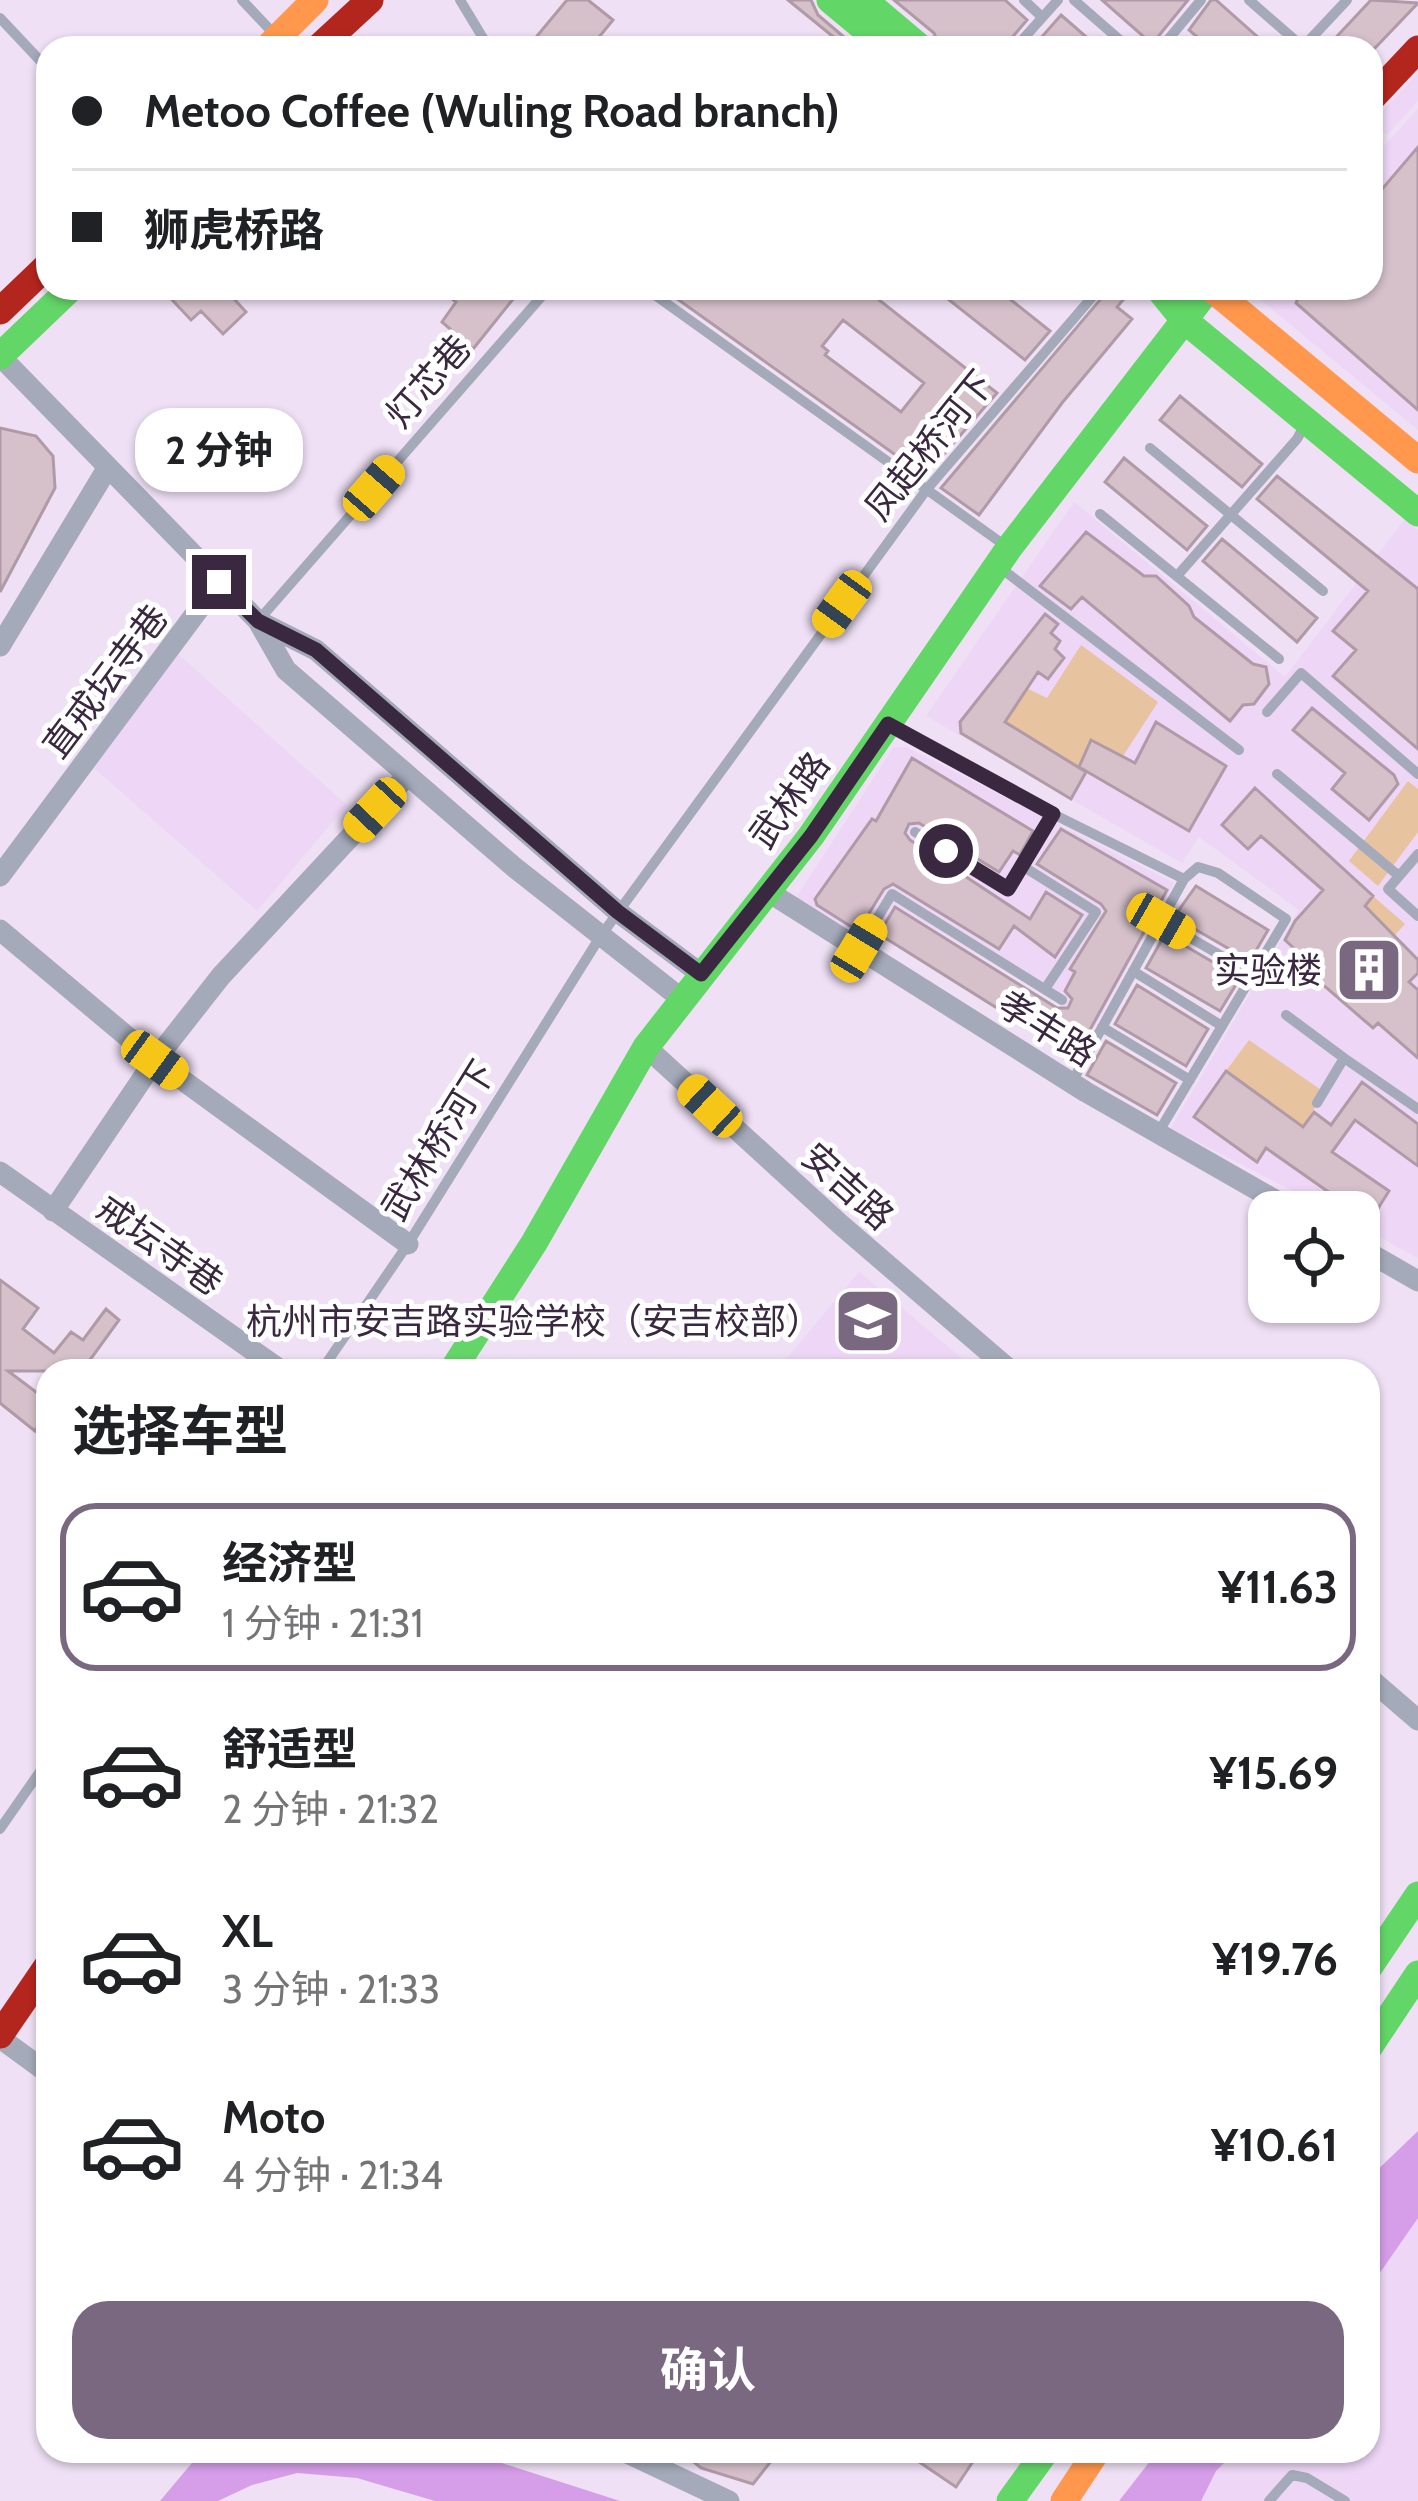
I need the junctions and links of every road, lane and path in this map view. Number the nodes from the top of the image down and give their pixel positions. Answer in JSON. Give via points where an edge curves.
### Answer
{"nodes":[{"id":1,"x":242,"y":0,"type":"edge"},
{"id":2,"x":315,"y":0,"type":"edge"},
{"id":3,"x":370,"y":0,"type":"edge"},
{"id":4,"x":460,"y":0,"type":"edge"},
{"id":5,"x":830,"y":0,"type":"edge"},
{"id":6,"x":864,"y":0,"type":"edge"},
{"id":7,"x":1024,"y":0,"type":"edge"},
{"id":8,"x":1058,"y":0,"type":"edge"},
{"id":9,"x":1074,"y":0,"type":"edge"},
{"id":10,"x":1201,"y":0,"type":"edge"},
{"id":11,"x":1249,"y":0,"type":"edge"},
{"id":12,"x":1347,"y":0,"type":"edge"},
{"id":13,"x":1042,"y":17,"type":"junction"},
{"id":14,"x":0,"y":19,"type":"edge"},
{"id":15,"x":267,"y":36,"type":"edge"},
{"id":16,"x":279,"y":36,"type":"edge"},
{"id":17,"x":332,"y":36,"type":"edge"},
{"id":18,"x":482,"y":36,"type":"edge"},
{"id":19,"x":874,"y":36,"type":"edge"},
{"id":20,"x":907,"y":36,"type":"edge"},
{"id":21,"x":1025,"y":36,"type":"edge"},
{"id":22,"x":1116,"y":36,"type":"edge"},
{"id":23,"x":1171,"y":36,"type":"edge"},
{"id":24,"x":1290,"y":36,"type":"edge"},
{"id":25,"x":1314,"y":36,"type":"edge"},
{"id":26,"x":1418,"y":49,"type":"edge"},
{"id":27,"x":36,"y":56,"type":"edge"},
{"id":28,"x":1383,"y":86,"type":"edge"},
{"id":29,"x":36,"y":276,"type":"edge"},
{"id":30,"x":58,"y":300,"type":"edge"},
{"id":31,"x":539,"y":300,"type":"edge"},
{"id":32,"x":662,"y":300,"type":"edge"},
{"id":33,"x":1090,"y":300,"type":"edge"},
{"id":34,"x":1167,"y":300,"type":"edge"},
{"id":35,"x":1200,"y":300,"type":"edge"},
{"id":36,"x":1225,"y":300,"type":"edge"},
{"id":37,"x":0,"y":311,"type":"edge"},
{"id":38,"x":1184,"y":320,"type":"junction"},
{"id":39,"x":0,"y":356,"type":"edge"},
{"id":40,"x":1306,"y":421,"type":"junction"},
{"id":41,"x":1150,"y":448,"type":"dead end"},
{"id":42,"x":1418,"y":460,"type":"edge"},
{"id":43,"x":108,"y":467,"type":"junction"},
{"id":44,"x":927,"y":489,"type":"junction"},
{"id":45,"x":1418,"y":513,"type":"edge"},
{"id":46,"x":1100,"y":514,"type":"dead end"},
{"id":47,"x":1230,"y":515,"type":"junction"},
{"id":48,"x":1004,"y":557,"type":"junction"},
{"id":49,"x":1177,"y":576,"type":"junction"},
{"id":50,"x":219,"y":582,"type":"junction"},
{"id":51,"x":1324,"y":591,"type":"dead end"},
{"id":52,"x":258,"y":621,"type":"junction"},
{"id":53,"x":0,"y":646,"type":"edge"},
{"id":54,"x":1279,"y":659,"type":"dead end"},
{"id":55,"x":1267,"y":712,"type":"dead end"},
{"id":56,"x":888,"y":724,"type":"junction"},
{"id":57,"x":1238,"y":750,"type":"dead end"},
{"id":58,"x":1277,"y":773,"type":"dead end"},
{"id":59,"x":1418,"y":774,"type":"edge"},
{"id":60,"x":406,"y":777,"type":"junction"},
{"id":61,"x":1053,"y":814,"type":"junction"},
{"id":62,"x":915,"y":832,"type":"dead end"},
{"id":63,"x":1418,"y":854,"type":"edge"},
{"id":64,"x":1024,"y":866,"type":"junction"},
{"id":65,"x":0,"y":876,"type":"edge"},
{"id":66,"x":1399,"y":876,"type":"junction"},
{"id":67,"x":1184,"y":879,"type":"junction"},
{"id":68,"x":767,"y":891,"type":"junction"},
{"id":69,"x":618,"y":912,"type":"junction"},
{"id":70,"x":1418,"y":916,"type":"edge"},
{"id":71,"x":1161,"y":921,"type":"junction"},
{"id":72,"x":0,"y":930,"type":"edge"},
{"id":73,"x":600,"y":937,"type":"junction"},
{"id":74,"x":859,"y":948,"type":"junction"},
{"id":75,"x":1133,"y":971,"type":"junction"},
{"id":76,"x":701,"y":974,"type":"junction"},
{"id":77,"x":1253,"y":974,"type":"junction"},
{"id":78,"x":1045,"y":989,"type":"junction"},
{"id":79,"x":683,"y":1000,"type":"junction"},
{"id":80,"x":1062,"y":1000,"type":"dead end"},
{"id":81,"x":1286,"y":1015,"type":"dead end"},
{"id":82,"x":1222,"y":1026,"type":"junction"},
{"id":83,"x":1102,"y":1027,"type":"junction"},
{"id":84,"x":646,"y":1047,"type":"junction"},
{"id":85,"x":1344,"y":1058,"type":"junction"},
{"id":86,"x":155,"y":1060,"type":"junction"},
{"id":87,"x":1190,"y":1080,"type":"junction"},
{"id":88,"x":1072,"y":1082,"type":"junction"},
{"id":89,"x":1317,"y":1103,"type":"dead end"},
{"id":90,"x":1418,"y":1108,"type":"edge"},
{"id":91,"x":1158,"y":1133,"type":"junction"},
{"id":92,"x":0,"y":1172,"type":"edge"},
{"id":93,"x":1260,"y":1191,"type":"edge"},
{"id":94,"x":52,"y":1211,"type":"junction"},
{"id":95,"x":409,"y":1244,"type":"junction"},
{"id":96,"x":1380,"y":1259,"type":"edge"},
{"id":97,"x":1418,"y":1281,"type":"edge"},
{"id":98,"x":265,"y":1359,"type":"edge"},
{"id":99,"x":329,"y":1359,"type":"edge"},
{"id":100,"x":460,"y":1359,"type":"edge"},
{"id":101,"x":997,"y":1359,"type":"edge"},
{"id":102,"x":1380,"y":1687,"type":"edge"},
{"id":103,"x":1418,"y":1720,"type":"edge"},
{"id":104,"x":36,"y":1777,"type":"edge"},
{"id":105,"x":0,"y":1829,"type":"edge"},
{"id":106,"x":1418,"y":1895,"type":"edge"},
{"id":107,"x":1407,"y":1935,"type":"edge"},
{"id":108,"x":1380,"y":1959,"type":"edge"},
{"id":109,"x":1418,"y":1974,"type":"edge"},
{"id":110,"x":36,"y":1983,"type":"edge"},
{"id":111,"x":1380,"y":2031,"type":"edge"},
{"id":112,"x":0,"y":2037,"type":"edge"},
{"id":113,"x":36,"y":2064,"type":"edge"},
{"id":114,"x":648,"y":2463,"type":"edge"},
{"id":115,"x":1037,"y":2463,"type":"edge"},
{"id":116,"x":1093,"y":2464,"type":"edge"},
{"id":117,"x":729,"y":2501,"type":"edge"},
{"id":118,"x":1010,"y":2501,"type":"edge"},
{"id":119,"x":1064,"y":2501,"type":"edge"},
{"id":120,"x":1270,"y":2501,"type":"edge"},
{"id":121,"x":1345,"y":2501,"type":"edge"}],
"edges":[{"from":1,"to":15,"type":"lane"},
{"from":2,"to":16,"type":"street"},
{"from":3,"to":17,"type":"street"},
{"from":4,"to":18,"type":"lane"},
{"from":5,"to":19,"type":"street"},
{"from":6,"to":20,"type":"street"},
{"from":7,"to":13,"type":"lane"},
{"from":8,"to":13,"type":"lane"},
{"from":9,"to":22,"type":"lane"},
{"from":10,"to":23,"type":"lane"},
{"from":11,"to":24,"type":"lane"},
{"from":12,"to":25,"type":"lane"},
{"from":13,"to":21,"type":"lane"},
{"from":14,"to":27,"type":"lane"},
{"from":26,"to":28,"type":"street"},
{"from":29,"to":37,"type":"street"},
{"from":30,"to":39,"type":"street"},
{"from":31,"to":52,"type":"lane","name":"灯芯巷"},
{"from":32,"to":44,"type":"lane"},
{"from":33,"to":44,"type":"lane","name":"凤起桥河下"},
{"from":34,"to":38,"type":"street"},
{"from":35,"to":38,"type":"street","name":"武林路"},
{"from":36,"to":42,"type":"street"},
{"from":38,"to":40,"type":"street"},
{"from":38,"to":48,"type":"street","name":"武林路"},
{"from":39,"to":43,"type":"street"},
{"from":40,"to":45,"type":"street"},
{"from":40,"to":47,"type":"lane"},
{"from":41,"to":47,"type":"lane"},
{"from":43,"to":50,"type":"street"},
{"from":43,"to":53,"type":"street"},
{"from":44,"to":48,"type":"lane"},
{"from":44,"to":69,"type":"lane","name":"凤起桥河下"},
{"from":46,"to":49,"type":"lane"},
{"from":47,"to":49,"type":"lane"},
{"from":47,"to":51,"type":"lane"},
{"from":48,"to":56,"type":"street","name":"武林路"},
{"from":48,"to":57,"type":"lane"},
{"from":49,"to":54,"type":"lane"},
{"from":50,"to":52,"type":"street"},
{"from":50,"to":65,"type":"street","name":"直戒坛寺巷"},
{"from":52,"to":60,"type":"street","via":[[286,670]]},
{"from":52,"to":69,"type":"street","via":[[316,650]]},
{"from":55,"to":59,"type":"lane","via":[[1300,673]]},
{"from":56,"to":61,"type":"lane"},
{"from":56,"to":68,"type":"street","name":"武林路"},
{"from":58,"to":66,"type":"lane"},
{"from":60,"to":73,"type":"street"},
{"from":60,"to":86,"type":"street","via":[[221,976]]},
{"from":61,"to":64,"type":"lane"},
{"from":61,"to":67,"type":"lane"},
{"from":62,"to":64,"type":"lane","via":[[1008,889]]},
{"from":63,"to":66,"type":"lane"},
{"from":64,"to":78,"type":"lane","via":[[1096,912]]},
{"from":66,"to":70,"type":"lane","via":[[1388,889]]},
{"from":67,"to":71,"type":"lane"},
{"from":67,"to":77,"type":"lane","via":[[1198,867],[1218,873],[1286,919]]},
{"from":68,"to":74,"type":"street","name":"孝丰路"},
{"from":68,"to":76,"type":"street","name":"武林路"},
{"from":69,"to":73,"type":"lane","name":"凤起桥河下"},
{"from":69,"to":76,"type":"street"},
{"from":71,"to":75,"type":"lane"},
{"from":71,"to":77,"type":"lane"},
{"from":72,"to":86,"type":"street"},
{"from":73,"to":79,"type":"street"},
{"from":73,"to":95,"type":"lane","name":"武林桥河下"},
{"from":74,"to":78,"type":"lane","via":[[892,894]]},
{"from":74,"to":88,"type":"street","name":"孝丰路"},
{"from":75,"to":82,"type":"lane"},
{"from":75,"to":83,"type":"lane"},
{"from":76,"to":79,"type":"street","name":"武林路"},
{"from":77,"to":82,"type":"lane"},
{"from":78,"to":80,"type":"lane"},
{"from":79,"to":84,"type":"street","name":"武林路"},
{"from":81,"to":85,"type":"lane"},
{"from":82,"to":87,"type":"lane"},
{"from":83,"to":87,"type":"lane"},
{"from":83,"to":88,"type":"lane"},
{"from":84,"to":100,"type":"street","name":"武林路"},
{"from":84,"to":101,"type":"street","name":"安吉路"},
{"from":85,"to":89,"type":"lane"},
{"from":85,"to":90,"type":"lane"},
{"from":86,"to":94,"type":"street"},
{"from":86,"to":95,"type":"street"},
{"from":87,"to":91,"type":"lane"},
{"from":88,"to":91,"type":"street","name":"孝丰路"},
{"from":91,"to":93,"type":"street","name":"孝丰路"},
{"from":92,"to":94,"type":"street","name":"戒坛寺巷"},
{"from":94,"to":98,"type":"street","name":"戒坛寺巷"},
{"from":95,"to":99,"type":"lane","name":"武林桥河下"},
{"from":96,"to":97,"type":"street"},
{"from":102,"to":103,"type":"street"},
{"from":104,"to":105,"type":"lane"},
{"from":106,"to":107,"type":"street"},
{"from":107,"to":108,"type":"street"},
{"from":109,"to":111,"type":"street"},
{"from":110,"to":112,"type":"street"},
{"from":112,"to":113,"type":"street"},
{"from":114,"to":117,"type":"street"},
{"from":115,"to":118,"type":"street"},
{"from":116,"to":119,"type":"street"},
{"from":120,"to":121,"type":"lane","via":[[1292,2475]]}]}
